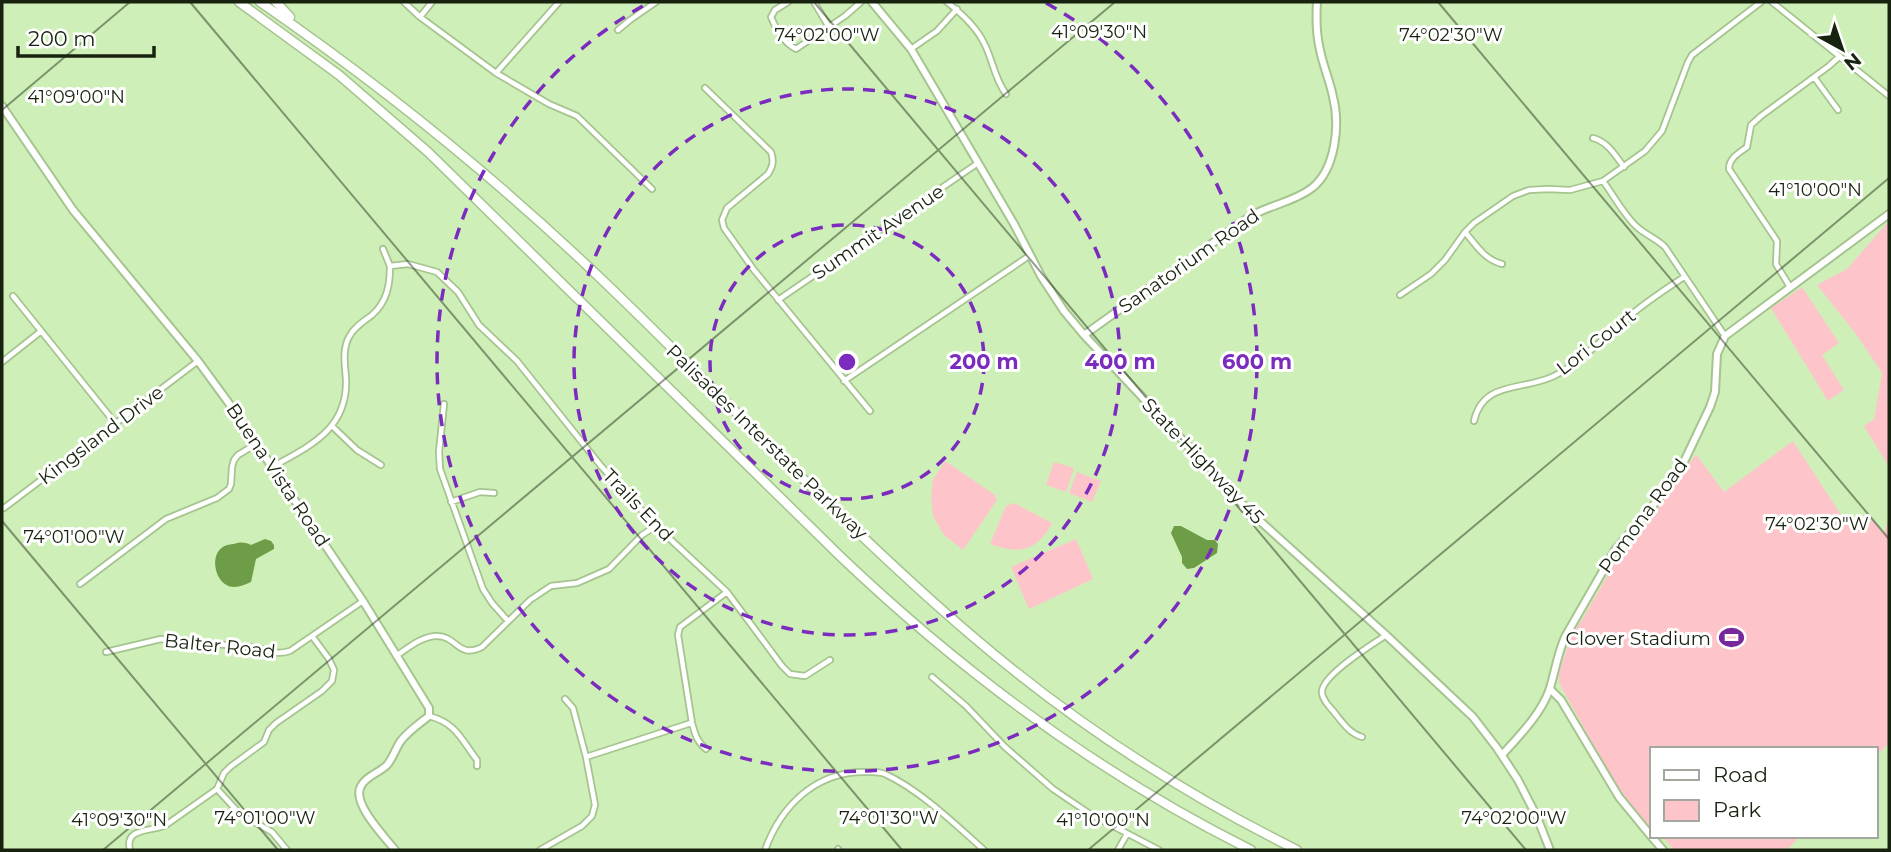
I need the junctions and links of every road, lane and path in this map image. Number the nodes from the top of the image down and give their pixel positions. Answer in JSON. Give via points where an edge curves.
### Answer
{"nodes":[{"id":1,"x":239,"y":2,"type":"edge"},
{"id":2,"x":260,"y":2,"type":"edge"},
{"id":3,"x":276,"y":2,"type":"edge"},
{"id":4,"x":404,"y":2,"type":"edge"},
{"id":5,"x":432,"y":2,"type":"edge"},
{"id":6,"x":559,"y":2,"type":"edge"},
{"id":7,"x":656,"y":2,"type":"edge"},
{"id":8,"x":788,"y":2,"type":"edge"},
{"id":9,"x":814,"y":2,"type":"edge"},
{"id":10,"x":861,"y":2,"type":"edge"},
{"id":11,"x":872,"y":2,"type":"edge"},
{"id":12,"x":947,"y":2,"type":"edge"},
{"id":13,"x":1317,"y":2,"type":"edge"},
{"id":14,"x":1761,"y":2,"type":"edge"},
{"id":15,"x":1772,"y":2,"type":"edge"},
{"id":16,"x":957,"y":9,"type":"junction"},
{"id":17,"x":420,"y":17,"type":"junction"},
{"id":18,"x":830,"y":27,"type":"junction"},
{"id":19,"x":618,"y":30,"type":"dead end"},
{"id":20,"x":911,"y":49,"type":"junction"},
{"id":21,"x":1840,"y":56,"type":"junction"},
{"id":22,"x":338,"y":57,"type":"junction"},
{"id":23,"x":496,"y":73,"type":"junction"},
{"id":24,"x":1814,"y":77,"type":"junction"},
{"id":25,"x":705,"y":88,"type":"dead end"},
{"id":26,"x":1006,"y":94,"type":"dead end"},
{"id":27,"x":1889,"y":96,"type":"edge"},
{"id":28,"x":2,"y":106,"type":"edge"},
{"id":29,"x":1838,"y":110,"type":"dead end"},
{"id":30,"x":1593,"y":138,"type":"dead end"},
{"id":31,"x":978,"y":163,"type":"junction"},
{"id":32,"x":1624,"y":167,"type":"junction"},
{"id":33,"x":1603,"y":181,"type":"junction"},
{"id":34,"x":652,"y":189,"type":"dead end"},
{"id":35,"x":1889,"y":214,"type":"edge"},
{"id":36,"x":1465,"y":232,"type":"junction"},
{"id":37,"x":383,"y":249,"type":"dead end"},
{"id":38,"x":1029,"y":256,"type":"junction"},
{"id":39,"x":1502,"y":264,"type":"dead end"},
{"id":40,"x":390,"y":266,"type":"junction"},
{"id":41,"x":1684,"y":277,"type":"junction"},
{"id":42,"x":1790,"y":287,"type":"junction"},
{"id":43,"x":1400,"y":295,"type":"dead end"},
{"id":44,"x":12,"y":296,"type":"dead end"},
{"id":45,"x":778,"y":300,"type":"junction"},
{"id":46,"x":40,"y":332,"type":"junction"},
{"id":47,"x":1084,"y":335,"type":"junction"},
{"id":48,"x":1725,"y":336,"type":"junction"},
{"id":49,"x":198,"y":361,"type":"junction"},
{"id":50,"x":2,"y":362,"type":"edge"},
{"id":51,"x":844,"y":381,"type":"junction"},
{"id":52,"x":444,"y":404,"type":"dead end"},
{"id":53,"x":870,"y":411,"type":"dead end"},
{"id":54,"x":1474,"y":421,"type":"dead end"},
{"id":55,"x":115,"y":423,"type":"junction"},
{"id":56,"x":332,"y":426,"type":"junction"},
{"id":57,"x":256,"y":444,"type":"junction"},
{"id":58,"x":381,"y":465,"type":"dead end"},
{"id":59,"x":272,"y":467,"type":"junction"},
{"id":60,"x":494,"y":493,"type":"dead end"},
{"id":61,"x":451,"y":502,"type":"junction"},
{"id":62,"x":4,"y":508,"type":"dead end"},
{"id":63,"x":656,"y":526,"type":"junction"},
{"id":64,"x":80,"y":584,"type":"dead end"},
{"id":65,"x":727,"y":592,"type":"junction"},
{"id":66,"x":363,"y":601,"type":"junction"},
{"id":67,"x":508,"y":621,"type":"junction"},
{"id":68,"x":1386,"y":635,"type":"junction"},
{"id":69,"x":312,"y":636,"type":"junction"},
{"id":70,"x":106,"y":652,"type":"dead end"},
{"id":71,"x":396,"y":656,"type":"junction"},
{"id":72,"x":830,"y":660,"type":"dead end"},
{"id":73,"x":932,"y":677,"type":"dead end"},
{"id":74,"x":1550,"y":689,"type":"junction"},
{"id":75,"x":565,"y":699,"type":"dead end"},
{"id":76,"x":429,"y":716,"type":"junction"},
{"id":77,"x":692,"y":723,"type":"junction"},
{"id":78,"x":1362,"y":737,"type":"dead end"},
{"id":79,"x":706,"y":749,"type":"dead end"},
{"id":80,"x":1502,"y":755,"type":"junction"},
{"id":81,"x":586,"y":757,"type":"junction"},
{"id":82,"x":477,"y":766,"type":"dead end"},
{"id":83,"x":217,"y":789,"type":"junction"},
{"id":84,"x":1127,"y":834,"type":"junction"},
{"id":85,"x":1650,"y":835,"type":"edge"},
{"id":86,"x":130,"y":850,"type":"edge"},
{"id":87,"x":287,"y":850,"type":"edge"},
{"id":88,"x":395,"y":850,"type":"edge"},
{"id":89,"x":540,"y":850,"type":"edge"},
{"id":90,"x":765,"y":850,"type":"edge"},
{"id":91,"x":984,"y":850,"type":"edge"},
{"id":92,"x":1118,"y":850,"type":"edge"},
{"id":93,"x":1159,"y":850,"type":"edge"},
{"id":94,"x":1251,"y":850,"type":"edge"},
{"id":95,"x":1297,"y":850,"type":"edge"},
{"id":96,"x":1549,"y":850,"type":"edge"}],
"edges":[{"from":1,"to":94,"type":"highway","name":"Palisades Interstate Parkway","via":[[339,75],[429,152],[853,568],[942,648],[1092,760]]},
{"from":2,"to":22,"type":"highway","name":"Palisades Interstate Parkway"},
{"from":3,"to":22,"type":"highway"},
{"from":4,"to":17,"type":"street"},
{"from":5,"to":17,"type":"street"},
{"from":6,"to":23,"type":"street"},
{"from":7,"to":19,"type":"street"},
{"from":8,"to":18,"type":"street","via":[[771,17],[792,47],[802,46]]},
{"from":9,"to":18,"type":"street"},
{"from":10,"to":18,"type":"street"},
{"from":11,"to":20,"type":"street","name":"State Highway 45"},
{"from":12,"to":16,"type":"street"},
{"from":13,"to":47,"type":"street","name":"Sanatorium Road","via":[[1320,53],[1334,97],[1336,122],[1330,159],[1321,179],[1307,191],[1249,217]]},
{"from":14,"to":32,"type":"street","via":[[1692,55],[1662,131]]},
{"from":15,"to":21,"type":"street"},
{"from":16,"to":20,"type":"street"},
{"from":16,"to":26,"type":"street","via":[[985,43]]},
{"from":17,"to":23,"type":"street"},
{"from":20,"to":31,"type":"street","name":"State Highway 45"},
{"from":21,"to":24,"type":"street"},
{"from":21,"to":27,"type":"street"},
{"from":22,"to":95,"type":"highway","name":"Palisades Interstate Parkway","via":[[452,146],[548,230],[896,568],[985,647],[1135,758]]},
{"from":23,"to":34,"type":"street","via":[[577,116]]},
{"from":24,"to":29,"type":"street"},
{"from":24,"to":42,"type":"street","via":[[1751,125],[1747,147],[1729,163],[1777,241],[1776,264]]},
{"from":25,"to":45,"type":"street","via":[[771,152],[768,174],[727,208],[722,220],[727,236]]},
{"from":28,"to":49,"type":"street","name":"Buena Vista Road","via":[[74,210]]},
{"from":30,"to":32,"type":"street","via":[[1607,145]]},
{"from":31,"to":38,"type":"street","name":"State Highway 45"},
{"from":31,"to":45,"type":"street","name":"Summit Avenue"},
{"from":32,"to":33,"type":"street"},
{"from":33,"to":36,"type":"street","via":[[1570,190],[1529,190],[1513,196]]},
{"from":33,"to":41,"type":"street","via":[[1633,223],[1665,247]]},
{"from":35,"to":42,"type":"street"},
{"from":36,"to":39,"type":"street","via":[[1486,257]]},
{"from":36,"to":43,"type":"street","via":[[1446,260]]},
{"from":37,"to":40,"type":"street"},
{"from":38,"to":47,"type":"street","name":"State Highway 45"},
{"from":38,"to":51,"type":"street"},
{"from":40,"to":56,"type":"street","via":[[385,300],[349,336],[344,354],[345,401]]},
{"from":40,"to":63,"type":"street","name":"Trails End","via":[[408,264],[437,272]]},
{"from":41,"to":48,"type":"street"},
{"from":41,"to":54,"type":"street","name":"Lori Court","via":[[1556,375],[1488,397],[1480,403]]},
{"from":42,"to":48,"type":"street"},
{"from":44,"to":46,"type":"street"},
{"from":45,"to":51,"type":"street"},
{"from":46,"to":50,"type":"street"},
{"from":46,"to":55,"type":"street"},
{"from":47,"to":68,"type":"street","name":"State Highway 45","via":[[1249,512]]},
{"from":48,"to":74,"type":"street","name":"Pomona Road","via":[[1717,354],[1715,393],[1688,455],[1615,550],[1588,594],[1560,647]]},
{"from":49,"to":55,"type":"street","name":"Kingsland Drive"},
{"from":49,"to":57,"type":"street","name":"Buena Vista Road"},
{"from":51,"to":53,"type":"street"},
{"from":52,"to":61,"type":"street","via":[[439,459]]},
{"from":55,"to":62,"type":"street","name":"Kingsland Drive"},
{"from":56,"to":58,"type":"street"},
{"from":56,"to":59,"type":"street"},
{"from":57,"to":59,"type":"street","name":"Buena Vista Road"},
{"from":57,"to":64,"type":"street","via":[[234,460],[229,489],[166,519]]},
{"from":59,"to":66,"type":"street","name":"Buena Vista Road"},
{"from":60,"to":61,"type":"street","via":[[480,492]]},
{"from":61,"to":67,"type":"street","via":[[483,589]]},
{"from":63,"to":65,"type":"street","name":"Trails End"},
{"from":63,"to":67,"type":"street","via":[[609,569],[577,583],[551,586]]},
{"from":65,"to":72,"type":"street","name":"Trails End","via":[[790,674],[806,676]]},
{"from":65,"to":77,"type":"street","via":[[680,627]]},
{"from":66,"to":69,"type":"street","name":"Balter Road"},
{"from":66,"to":71,"type":"street","name":"Buena Vista Road"},
{"from":67,"to":71,"type":"street","via":[[475,650],[466,651],[437,636]]},
{"from":68,"to":78,"type":"street","via":[[1330,676],[1323,688],[1325,702],[1348,730]]},
{"from":68,"to":80,"type":"street","name":"State Highway 45","via":[[1463,707]]},
{"from":69,"to":70,"type":"street","name":"Balter Road","via":[[290,651],[274,654],[259,648],[160,639]]},
{"from":69,"to":83,"type":"street","via":[[334,670],[331,681],[276,723],[264,742],[224,773]]},
{"from":71,"to":76,"type":"street","name":"Buena Vista Road","via":[[429,708]]},
{"from":73,"to":84,"type":"street","via":[[1053,789]]},
{"from":74,"to":80,"type":"street","name":"Pomona Road"},
{"from":74,"to":85,"type":"street","via":[[1619,797]]},
{"from":75,"to":81,"type":"street","via":[[573,708]]},
{"from":76,"to":82,"type":"street","via":[[453,727]]},
{"from":76,"to":88,"type":"street","via":[[400,742],[386,766],[359,788],[366,813]]},
{"from":77,"to":79,"type":"street","via":[[695,737]]},
{"from":77,"to":81,"type":"street"},
{"from":80,"to":96,"type":"street","name":"State Highway 45","via":[[1532,805]]},
{"from":81,"to":89,"type":"street","via":[[595,806],[592,816]]},
{"from":83,"to":86,"type":"street","via":[[159,829],[131,836]]},
{"from":83,"to":87,"type":"street","via":[[240,814],[272,832]]},
{"from":84,"to":92,"type":"street"},
{"from":84,"to":93,"type":"street"},
{"from":90,"to":91,"type":"street","via":[[795,799],[827,778],[852,772],[882,772],[906,785]]}]}
